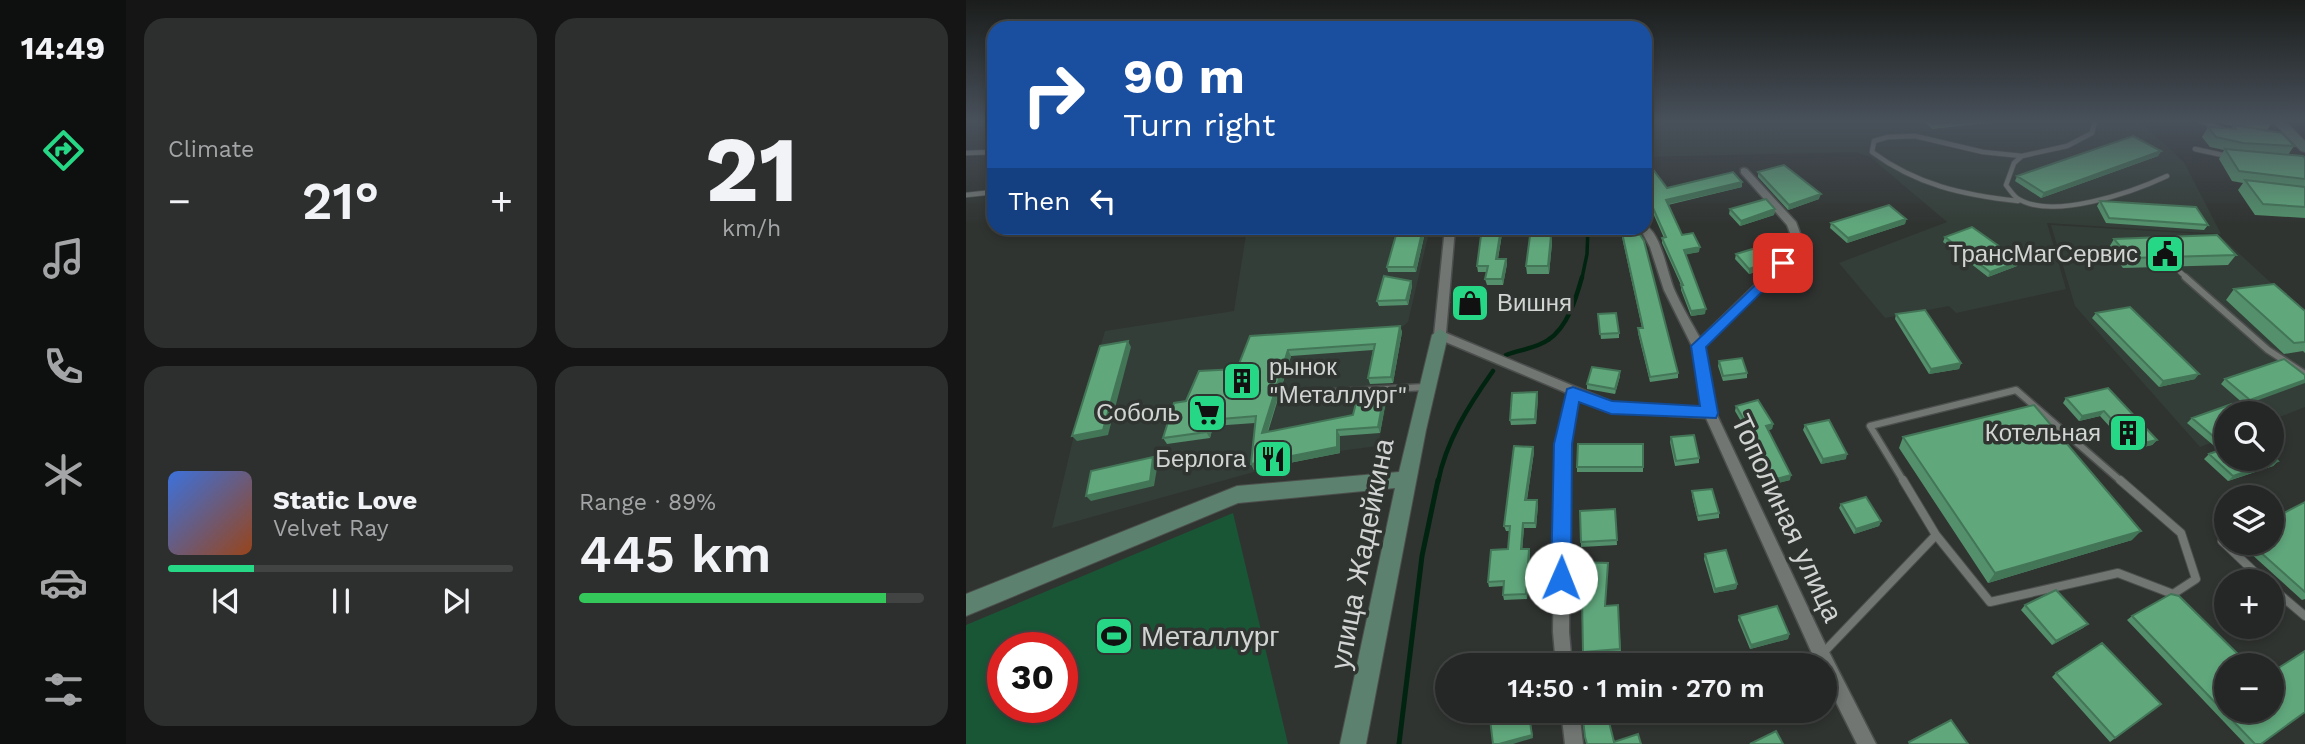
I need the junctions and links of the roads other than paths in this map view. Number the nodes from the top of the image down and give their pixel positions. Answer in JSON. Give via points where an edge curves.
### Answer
{"nodes":[{"id":1,"x":1876,"y":155,"type":"edge"},
{"id":2,"x":2009,"y":155,"type":"edge"},
{"id":3,"x":2028,"y":155,"type":"edge"},
{"id":4,"x":2221,"y":155,"type":"edge"},
{"id":5,"x":2022,"y":156,"type":"junction"},
{"id":6,"x":2236,"y":158,"type":"edge"},
{"id":7,"x":1744,"y":171,"type":"dead end"},
{"id":8,"x":2167,"y":176,"type":"dead end"},
{"id":9,"x":987,"y":192,"type":"edge"},
{"id":10,"x":966,"y":195,"type":"edge"},
{"id":11,"x":2018,"y":201,"type":"junction"},
{"id":12,"x":1449,"y":235,"type":"edge"},
{"id":13,"x":1649,"y":235,"type":"edge"},
{"id":14,"x":2180,"y":272,"type":"dead end"},
{"id":15,"x":1440,"y":335,"type":"junction"},
{"id":16,"x":1699,"y":346,"type":"junction"},
{"id":17,"x":2305,"y":373,"type":"edge"},
{"id":18,"x":1428,"y":387,"type":"junction"},
{"id":19,"x":1315,"y":393,"type":"dead end"},
{"id":20,"x":1573,"y":393,"type":"junction"},
{"id":21,"x":1710,"y":413,"type":"junction"},
{"id":22,"x":1407,"y":479,"type":"junction"},
{"id":23,"x":1936,"y":535,"type":"junction"},
{"id":24,"x":2236,"y":555,"type":"edge"},
{"id":25,"x":2251,"y":569,"type":"edge"},
{"id":26,"x":2284,"y":598,"type":"edge"},
{"id":27,"x":966,"y":605,"type":"edge"},
{"id":28,"x":2305,"y":616,"type":"edge"},
{"id":29,"x":1563,"y":653,"type":"edge"},
{"id":30,"x":1821,"y":653,"type":"edge"},
{"id":31,"x":1822,"y":653,"type":"edge"},
{"id":32,"x":1837,"y":685,"type":"edge"},
{"id":33,"x":1572,"y":723,"type":"edge"},
{"id":34,"x":1353,"y":744,"type":"edge"},
{"id":35,"x":1574,"y":744,"type":"edge"},
{"id":36,"x":1867,"y":744,"type":"edge"}],
"edges":[{"from":1,"to":11,"type":"lane","via":[[1916,182]]},
{"from":2,"to":5,"type":"lane"},
{"from":3,"to":5,"type":"lane"},
{"from":4,"to":6,"type":"lane"},
{"from":5,"to":11,"type":"lane","via":[[2014,163],[2006,185]]},
{"from":7,"to":16,"type":"street","via":[[1791,224],[1800,247]]},
{"from":8,"to":11,"type":"lane","via":[[2140,190],[2066,206]]},
{"from":9,"to":10,"type":"lane"},
{"from":12,"to":15,"type":"street"},
{"from":13,"to":16,"type":"street","name":"Тополиная улица","via":[[1669,290]]},
{"from":14,"to":17,"type":"lane","via":[[2268,350]]},
{"from":15,"to":18,"type":"street","name":"улица Жадейкина"},
{"from":15,"to":20,"type":"street"},
{"from":16,"to":21,"type":"street","name":"Тополиная улица"},
{"from":18,"to":19,"type":"lane"},
{"from":18,"to":22,"type":"street","name":"улица Жадейкина"},
{"from":20,"to":21,"type":"street","via":[[1611,407]]},
{"from":20,"to":29,"type":"street","via":[[1563,444]]},
{"from":21,"to":30,"type":"street","name":"Тополиная улица"},
{"from":22,"to":27,"type":"street","via":[[1237,495]]},
{"from":22,"to":34,"type":"street","name":"улица Жадейкина"},
{"from":23,"to":23,"type":"lane","via":[[1870,426],[2016,390],[2181,533],[2196,579],[2173,594],[2118,573],[1990,602]]},
{"from":23,"to":31,"type":"lane"},
{"from":24,"to":25,"type":"lane"},
{"from":26,"to":28,"type":"lane"},
{"from":32,"to":36,"type":"street","name":"Тополиная улица"},
{"from":33,"to":35,"type":"street"}]}
